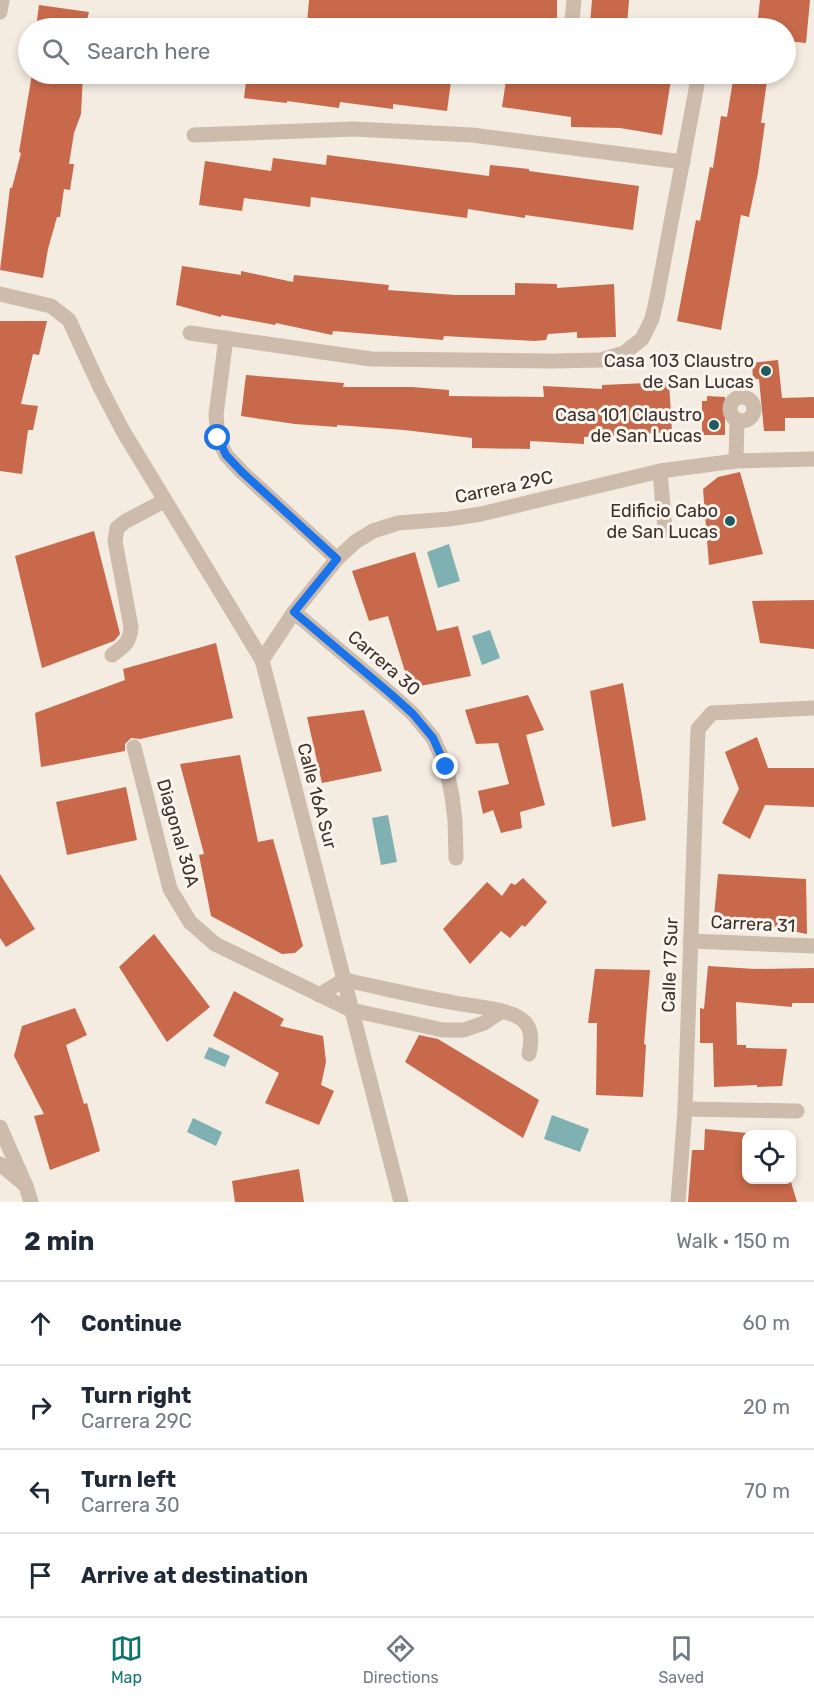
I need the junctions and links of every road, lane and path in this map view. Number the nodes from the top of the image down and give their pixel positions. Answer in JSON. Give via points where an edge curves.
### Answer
{"nodes":[{"id":1,"x":2,"y":0,"type":"edge"},
{"id":2,"x":574,"y":0,"type":"edge"},
{"id":3,"x":0,"y":12,"type":"edge"},
{"id":4,"x":572,"y":18,"type":"edge"},
{"id":5,"x":697,"y":84,"type":"edge"},
{"id":6,"x":194,"y":135,"type":"dead end"},
{"id":7,"x":683,"y":162,"type":"junction"},
{"id":8,"x":0,"y":294,"type":"edge"},
{"id":9,"x":190,"y":333,"type":"dead end"},
{"id":10,"x":226,"y":338,"type":"junction"},
{"id":11,"x":737,"y":420,"type":"dead end"},
{"id":12,"x":814,"y":459,"type":"edge"},
{"id":13,"x":736,"y":461,"type":"junction"},
{"id":14,"x":660,"y":471,"type":"junction"},
{"id":15,"x":164,"y":501,"type":"junction"},
{"id":16,"x":665,"y":530,"type":"dead end"},
{"id":17,"x":337,"y":559,"type":"junction"},
{"id":18,"x":294,"y":612,"type":"junction"},
{"id":19,"x":112,"y":655,"type":"dead end"},
{"id":20,"x":262,"y":660,"type":"junction"},
{"id":21,"x":814,"y":708,"type":"edge"},
{"id":22,"x":134,"y":747,"type":"dead end"},
{"id":23,"x":456,"y":858,"type":"dead end"},
{"id":24,"x":690,"y":941,"type":"junction"},
{"id":25,"x":814,"y":946,"type":"edge"},
{"id":26,"x":344,"y":980,"type":"junction"},
{"id":27,"x":319,"y":995,"type":"junction"},
{"id":28,"x":351,"y":1010,"type":"junction"},
{"id":29,"x":502,"y":1011,"type":"junction"},
{"id":30,"x":529,"y":1054,"type":"dead end"},
{"id":31,"x":685,"y":1109,"type":"junction"},
{"id":32,"x":797,"y":1110,"type":"dead end"},
{"id":33,"x":0,"y":1127,"type":"edge"},
{"id":34,"x":0,"y":1164,"type":"edge"},
{"id":35,"x":26,"y":1186,"type":"junction"},
{"id":36,"x":31,"y":1202,"type":"edge"},
{"id":37,"x":401,"y":1202,"type":"edge"},
{"id":38,"x":678,"y":1202,"type":"edge"}],
"edges":[{"from":1,"to":3,"type":"street"},
{"from":2,"to":4,"type":"street"},
{"from":5,"to":7,"type":"street"},
{"from":6,"to":7,"type":"street","via":[[354,129],[472,135]]},
{"from":7,"to":10,"type":"street","via":[[652,319],[642,339],[624,354],[601,360],[552,361],[372,359]]},
{"from":8,"to":15,"type":"street","name":"Calle 16A Sur","via":[[51,306],[69,320],[123,431]]},
{"from":9,"to":10,"type":"street"},
{"from":10,"to":17,"type":"street","via":[[216,415],[218,438],[226,455]]},
{"from":11,"to":13,"type":"street"},
{"from":12,"to":13,"type":"street","name":"Carrera 29C"},
{"from":13,"to":14,"type":"street","name":"Carrera 29C"},
{"from":14,"to":16,"type":"street"},
{"from":14,"to":17,"type":"street","name":"Carrera 29C","via":[[481,514],[398,523],[373,531]]},
{"from":15,"to":19,"type":"street","via":[[117,528],[115,541],[131,627],[130,638]]},
{"from":15,"to":20,"type":"street","name":"Calle 16A Sur"},
{"from":17,"to":18,"type":"street","name":"Carrera 29C"},
{"from":18,"to":20,"type":"street","name":"Carrera 29C"},
{"from":18,"to":23,"type":"street","name":"Carrera 30","via":[[413,714],[433,738],[446,767],[452,796]]},
{"from":20,"to":26,"type":"street","name":"Calle 16A Sur"},
{"from":21,"to":24,"type":"street","name":"Calle 17 Sur","via":[[712,713],[698,729]]},
{"from":22,"to":27,"type":"street","name":"Diagonal 30A","via":[[170,889],[190,922],[215,944]]},
{"from":24,"to":25,"type":"street","name":"Carrera 31"},
{"from":24,"to":31,"type":"street","name":"Calle 17 Sur"},
{"from":26,"to":27,"type":"street"},
{"from":26,"to":28,"type":"street","name":"Calle 16A Sur"},
{"from":26,"to":29,"type":"street"},
{"from":27,"to":28,"type":"street","name":"Diagonal 30A"},
{"from":28,"to":29,"type":"street","name":"Diagonal 30A","via":[[443,1030],[464,1030]]},
{"from":28,"to":37,"type":"street","name":"Calle 16A Sur"},
{"from":29,"to":30,"type":"street","via":[[528,1025],[532,1038]]},
{"from":31,"to":32,"type":"street"},
{"from":31,"to":38,"type":"street","name":"Calle 17 Sur"},
{"from":33,"to":35,"type":"street"},
{"from":34,"to":35,"type":"street"},
{"from":35,"to":36,"type":"street"}]}
